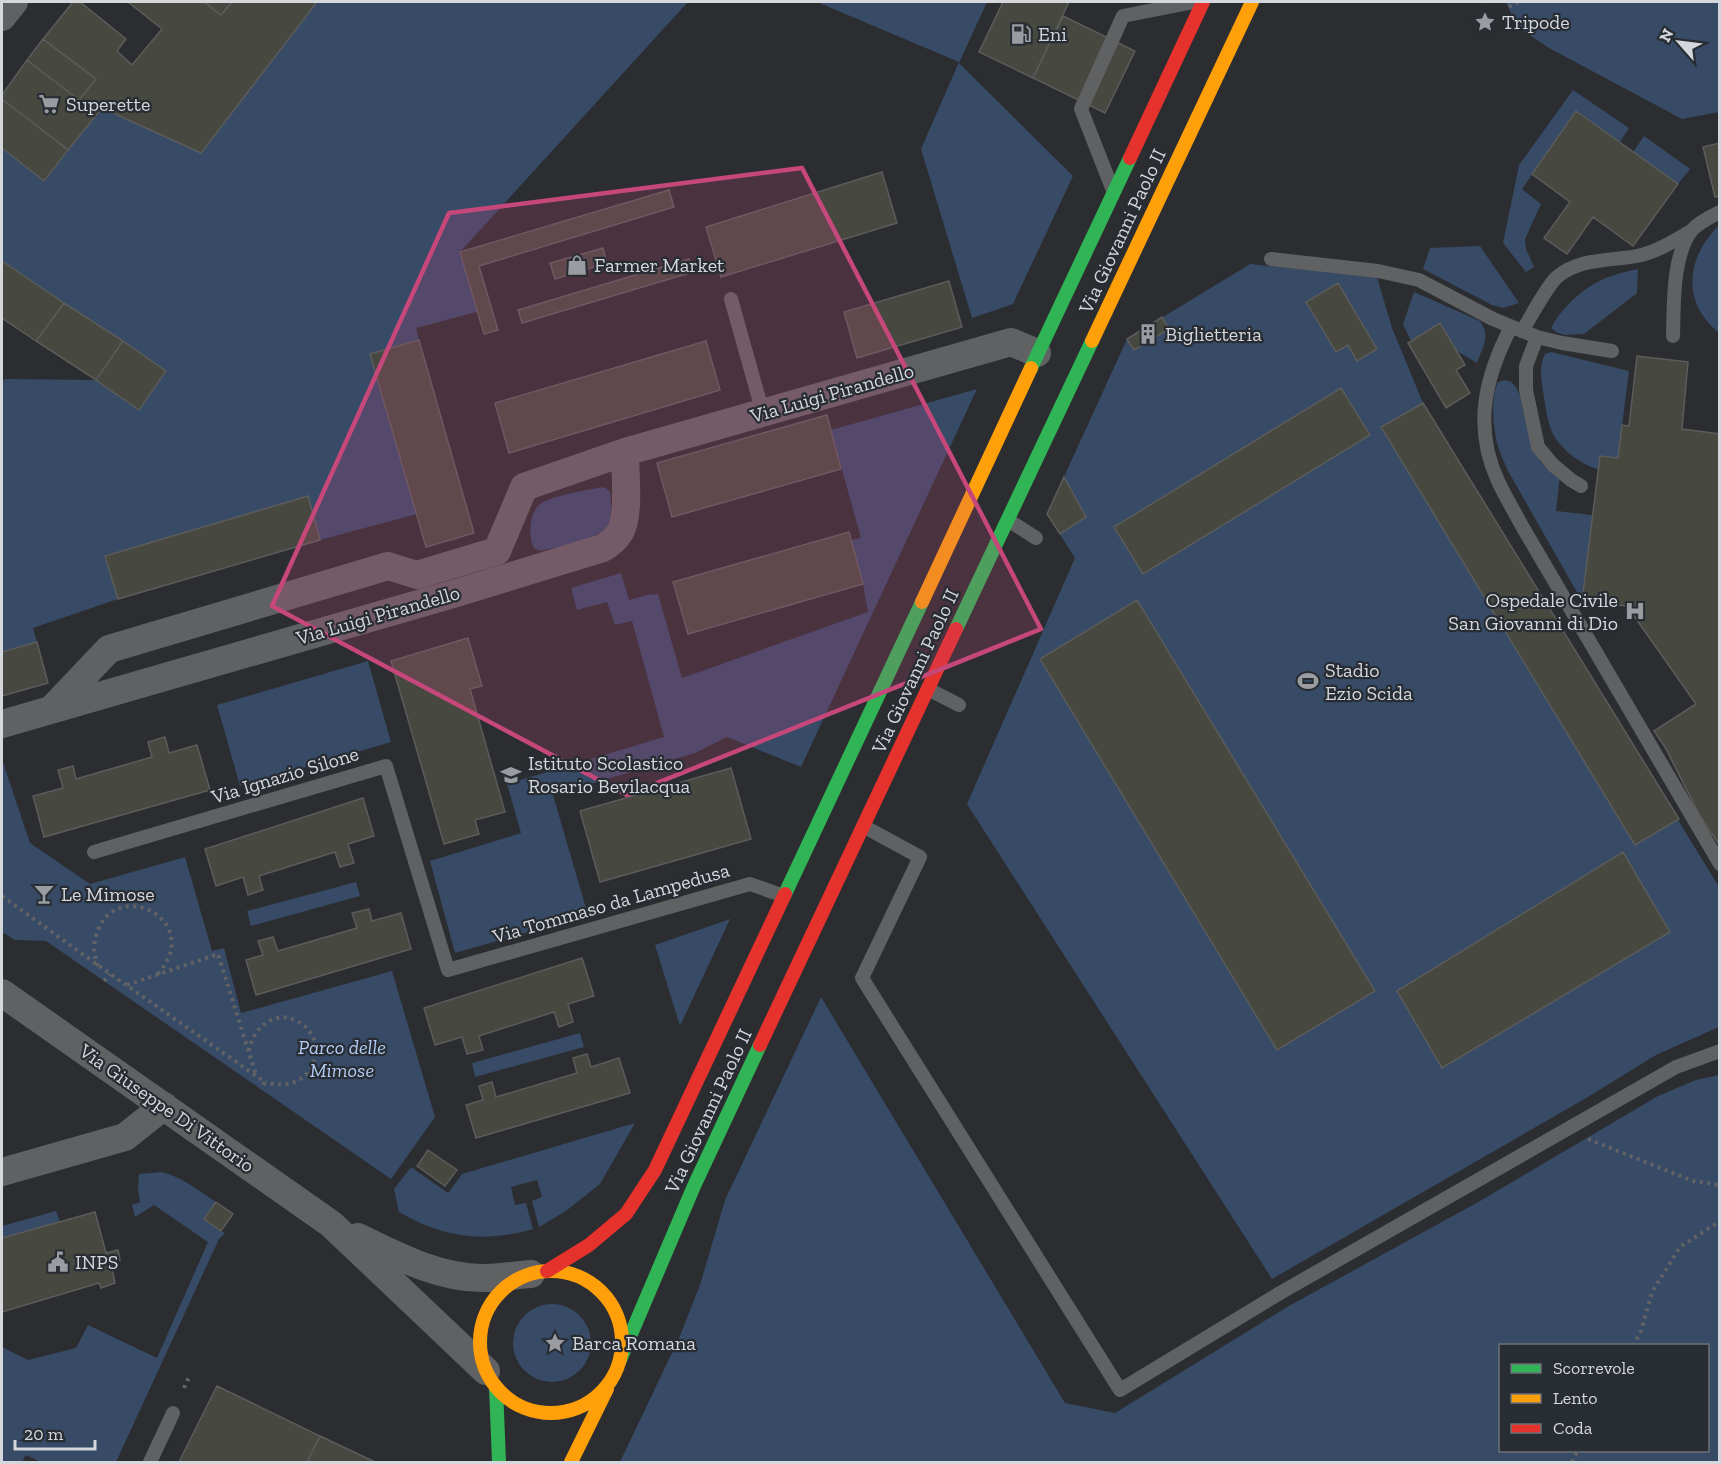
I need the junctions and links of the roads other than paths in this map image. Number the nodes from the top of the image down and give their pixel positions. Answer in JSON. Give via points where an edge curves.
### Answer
{"nodes":[{"id":1,"x":15,"y":2,"type":"edge"},
{"id":2,"x":1194,"y":2,"type":"edge"},
{"id":3,"x":1203,"y":2,"type":"edge"},
{"id":4,"x":1252,"y":2,"type":"edge"},
{"id":5,"x":2,"y":17,"type":"edge"},
{"id":6,"x":1113,"y":191,"type":"junction"},
{"id":7,"x":1719,"y":212,"type":"edge"},
{"id":8,"x":1691,"y":231,"type":"junction"},
{"id":9,"x":1271,"y":260,"type":"dead end"},
{"id":10,"x":731,"y":299,"type":"dead end"},
{"id":11,"x":1517,"y":329,"type":"junction"},
{"id":12,"x":1672,"y":336,"type":"dead end"},
{"id":13,"x":1537,"y":337,"type":"junction"},
{"id":14,"x":1612,"y":351,"type":"dead end"},
{"id":15,"x":1037,"y":353,"type":"junction"},
{"id":16,"x":763,"y":413,"type":"junction"},
{"id":17,"x":625,"y":452,"type":"junction"},
{"id":18,"x":1581,"y":486,"type":"dead end"},
{"id":19,"x":1008,"y":520,"type":"junction"},
{"id":20,"x":1036,"y":538,"type":"dead end"},
{"id":21,"x":928,"y":688,"type":"junction"},
{"id":22,"x":959,"y":705,"type":"dead end"},
{"id":23,"x":52,"y":709,"type":"junction"},
{"id":24,"x":2,"y":724,"type":"edge"},
{"id":25,"x":863,"y":826,"type":"junction"},
{"id":26,"x":94,"y":852,"type":"dead end"},
{"id":27,"x":1719,"y":864,"type":"edge"},
{"id":28,"x":784,"y":896,"type":"junction"},
{"id":29,"x":448,"y":970,"type":"joint"},
{"id":30,"x":2,"y":993,"type":"edge"},
{"id":31,"x":1719,"y":1052,"type":"edge"},
{"id":32,"x":164,"y":1106,"type":"junction"},
{"id":33,"x":2,"y":1172,"type":"edge"},
{"id":34,"x":332,"y":1224,"type":"junction"},
{"id":35,"x":539,"y":1272,"type":"junction"},
{"id":36,"x":620,"y":1360,"type":"junction"},
{"id":37,"x":491,"y":1379,"type":"junction"},
{"id":38,"x":611,"y":1381,"type":"junction"},
{"id":39,"x":173,"y":1413,"type":"dead end"},
{"id":40,"x":150,"y":1462,"type":"edge"},
{"id":41,"x":499,"y":1462,"type":"edge"},
{"id":42,"x":571,"y":1462,"type":"edge"}],
"edges":[{"from":1,"to":5,"type":"street"},
{"from":2,"to":6,"type":"lane","via":[[1123,16],[1081,109]]},
{"from":3,"to":6,"type":"street","name":"Via Giovanni Paolo II"},
{"from":4,"to":19,"type":"street","name":"Via Giovanni Paolo II"},
{"from":6,"to":15,"type":"street","name":"Via Giovanni Paolo II"},
{"from":7,"to":8,"type":"lane"},
{"from":8,"to":11,"type":"lane","via":[[1659,250],[1569,269],[1556,277]]},
{"from":8,"to":12,"type":"lane","via":[[1677,269]]},
{"from":9,"to":11,"type":"lane","via":[[1378,271],[1419,280]]},
{"from":10,"to":16,"type":"lane"},
{"from":11,"to":13,"type":"lane"},
{"from":11,"to":27,"type":"lane","via":[[1496,358],[1486,392],[1486,444],[1497,480]]},
{"from":13,"to":14,"type":"lane"},
{"from":13,"to":18,"type":"lane","via":[[1526,366],[1526,390],[1538,447],[1553,465]]},
{"from":15,"to":16,"type":"street","name":"Via Luigi Pirandello","via":[[1011,342]]},
{"from":15,"to":28,"type":"street","name":"Via Giovanni Paolo II"},
{"from":16,"to":17,"type":"street","name":"Via Luigi Pirandello"},
{"from":17,"to":23,"type":"street","name":"Via Luigi Pirandello","via":[[524,487],[497,550],[417,575],[388,566],[109,648]]},
{"from":17,"to":23,"type":"street","name":"Via Luigi Pirandello","via":[[626,513],[622,530],[603,548]]},
{"from":19,"to":20,"type":"lane"},
{"from":19,"to":21,"type":"street","name":"Via Giovanni Paolo II"},
{"from":21,"to":22,"type":"lane"},
{"from":21,"to":25,"type":"street","name":"Via Giovanni Paolo II"},
{"from":23,"to":24,"type":"street","name":"Via Luigi Pirandello"},
{"from":25,"to":31,"type":"lane","via":[[920,857],[862,978],[1120,1390],[1280,1293],[1665,1073]]},
{"from":25,"to":36,"type":"street","name":"Via Giovanni Paolo II","via":[[694,1186]]},
{"from":26,"to":29,"type":"lane","name":"Via Ignazio Silone","via":[[386,766]]},
{"from":28,"to":29,"type":"lane","name":"Via Tommaso da Lampedusa","via":[[750,884]]},
{"from":28,"to":35,"type":"street","name":"Via Giovanni Paolo II","via":[[655,1170],[626,1214],[589,1245]]},
{"from":30,"to":32,"type":"street","name":"Via Giuseppe Di Vittorio"},
{"from":32,"to":33,"type":"street","via":[[125,1137]]},
{"from":32,"to":34,"type":"street","name":"Via Giuseppe Di Vittorio"},
{"from":34,"to":35,"type":"street","via":[[406,1261],[447,1273],[483,1278]]},
{"from":34,"to":37,"type":"street"},
{"from":35,"to":36,"type":"street","via":[[566,1272],[600,1290],[620,1322]]},
{"from":35,"to":37,"type":"street","via":[[514,1281],[487,1313],[481,1332],[481,1355]]},
{"from":36,"to":38,"type":"street"},
{"from":37,"to":38,"type":"street","via":[[510,1400],[545,1413],[583,1406]]},
{"from":37,"to":41,"type":"street"},
{"from":38,"to":42,"type":"street"},
{"from":39,"to":40,"type":"lane"}]}
